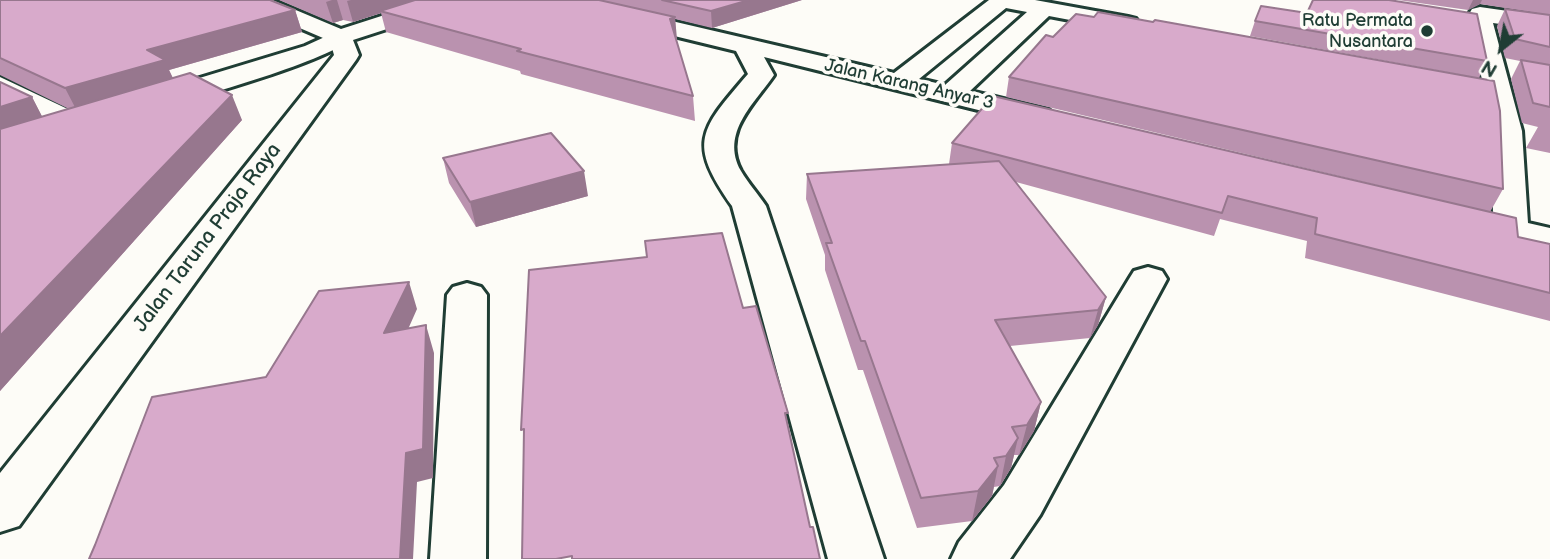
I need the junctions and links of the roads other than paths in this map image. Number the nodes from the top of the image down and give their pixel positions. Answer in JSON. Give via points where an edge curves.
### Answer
{"nodes":[{"id":1,"x":254,"y":0,"type":"edge"},
{"id":2,"x":453,"y":0,"type":"edge"},
{"id":3,"x":555,"y":0,"type":"edge"},
{"id":4,"x":1001,"y":0,"type":"edge"},
{"id":5,"x":1044,"y":8,"type":"junction"},
{"id":6,"x":1472,"y":14,"type":"edge"},
{"id":7,"x":1550,"y":24,"type":"edge"},
{"id":8,"x":1154,"y":29,"type":"edge"},
{"id":9,"x":340,"y":37,"type":"junction"},
{"id":10,"x":746,"y":47,"type":"junction"},
{"id":11,"x":1502,"y":76,"type":"junction"},
{"id":12,"x":900,"y":82,"type":"junction"},
{"id":13,"x":0,"y":85,"type":"edge"},
{"id":14,"x":1471,"y":86,"type":"edge"},
{"id":15,"x":951,"y":94,"type":"junction"},
{"id":16,"x":140,"y":100,"type":"edge"},
{"id":17,"x":1065,"y":122,"type":"edge"},
{"id":18,"x":1507,"y":131,"type":"junction"},
{"id":19,"x":31,"y":134,"type":"edge"},
{"id":20,"x":1539,"y":138,"type":"dead end"},
{"id":21,"x":1445,"y":214,"type":"edge"},
{"id":22,"x":1511,"y":229,"type":"junction"},
{"id":23,"x":1550,"y":239,"type":"edge"},
{"id":24,"x":1148,"y":279,"type":"dead end"},
{"id":25,"x":467,"y":295,"type":"dead end"},
{"id":26,"x":0,"y":511,"type":"edge"},
{"id":27,"x":458,"y":559,"type":"edge"},
{"id":28,"x":856,"y":559,"type":"edge"},
{"id":29,"x":979,"y":559,"type":"edge"}],
"edges":[{"from":1,"to":9,"type":"street"},
{"from":2,"to":9,"type":"street"},
{"from":3,"to":10,"type":"street","name":"Jalan Karang Anyar 3"},
{"from":4,"to":5,"type":"street"},
{"from":4,"to":12,"type":"street"},
{"from":5,"to":8,"type":"street"},
{"from":5,"to":15,"type":"street"},
{"from":6,"to":7,"type":"street"},
{"from":6,"to":11,"type":"street"},
{"from":9,"to":16,"type":"street","via":[[314,51]]},
{"from":9,"to":26,"type":"street","name":"Jalan Taruna Praja Raya","via":[[347,55]]},
{"from":10,"to":12,"type":"street","name":"Jalan Karang Anyar 3"},
{"from":10,"to":28,"type":"street","via":[[761,75],[723,124],[721,164],[749,206]]},
{"from":11,"to":14,"type":"street"},
{"from":11,"to":18,"type":"street"},
{"from":12,"to":15,"type":"street","name":"Jalan Karang Anyar 3"},
{"from":13,"to":19,"type":"street","via":[[80,117]]},
{"from":15,"to":17,"type":"street","name":"Jalan Karang Anyar 3"},
{"from":18,"to":20,"type":"street"},
{"from":18,"to":22,"type":"street"},
{"from":21,"to":22,"type":"street"},
{"from":22,"to":23,"type":"street"},
{"from":24,"to":29,"type":"street","via":[[1022,500]]},
{"from":25,"to":27,"type":"street"}]}
